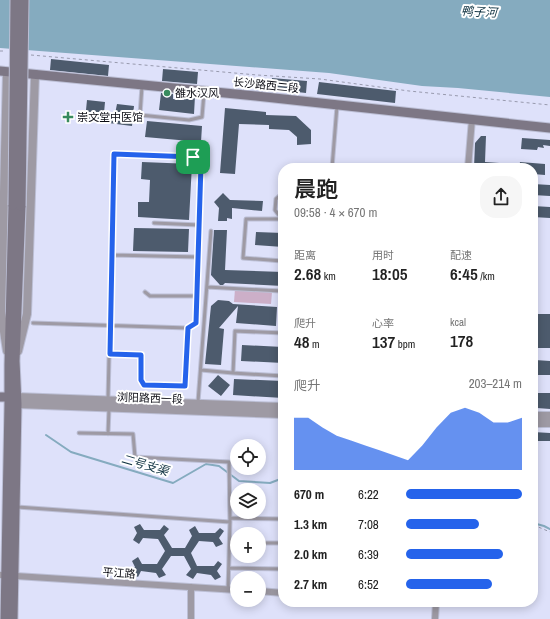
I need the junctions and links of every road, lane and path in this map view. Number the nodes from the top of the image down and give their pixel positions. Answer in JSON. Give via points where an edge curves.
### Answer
{"nodes":[{"id":1,"x":15,"y":0,"type":"edge"},
{"id":2,"x":24,"y":0,"type":"edge"},
{"id":3,"x":0,"y":51,"type":"edge"},
{"id":4,"x":8,"y":52,"type":"dead end"},
{"id":5,"x":31,"y":55,"type":"dead end"},
{"id":6,"x":3,"y":72,"type":"edge"},
{"id":7,"x":35,"y":74,"type":"junction"},
{"id":8,"x":142,"y":85,"type":"junction"},
{"id":9,"x":204,"y":90,"type":"junction"},
{"id":10,"x":338,"y":104,"type":"junction"},
{"id":11,"x":550,"y":105,"type":"edge"},
{"id":12,"x":472,"y":119,"type":"junction"},
{"id":13,"x":550,"y":128,"type":"edge"},
{"id":14,"x":2,"y":159,"type":"edge"},
{"id":15,"x":332,"y":163,"type":"edge"},
{"id":16,"x":468,"y":163,"type":"edge"},
{"id":17,"x":278,"y":197,"type":"edge"},
{"id":18,"x":17,"y":205,"type":"junction"},
{"id":19,"x":278,"y":214,"type":"edge"},
{"id":20,"x":278,"y":219,"type":"edge"},
{"id":21,"x":154,"y":223,"type":"dead end"},
{"id":22,"x":199,"y":225,"type":"junction"},
{"id":23,"x":211,"y":231,"type":"dead end"},
{"id":24,"x":1,"y":249,"type":"edge"},
{"id":25,"x":112,"y":255,"type":"junction"},
{"id":26,"x":198,"y":257,"type":"junction"},
{"id":27,"x":278,"y":261,"type":"edge"},
{"id":28,"x":206,"y":287,"type":"junction"},
{"id":29,"x":278,"y":291,"type":"edge"},
{"id":30,"x":145,"y":292,"type":"dead end"},
{"id":31,"x":196,"y":296,"type":"junction"},
{"id":32,"x":33,"y":323,"type":"dead end"},
{"id":33,"x":110,"y":326,"type":"junction"},
{"id":34,"x":188,"y":328,"type":"junction"},
{"id":35,"x":278,"y":333,"type":"edge"},
{"id":36,"x":110,"y":354,"type":"junction"},
{"id":37,"x":12,"y":363,"type":"junction"},
{"id":38,"x":201,"y":370,"type":"junction"},
{"id":39,"x":233,"y":373,"type":"junction"},
{"id":40,"x":278,"y":376,"type":"edge"},
{"id":41,"x":9,"y":400,"type":"edge"},
{"id":42,"x":109,"y":404,"type":"junction"},
{"id":43,"x":198,"y":404,"type":"junction"},
{"id":44,"x":278,"y":408,"type":"edge"},
{"id":45,"x":278,"y":414,"type":"edge"},
{"id":46,"x":538,"y":416,"type":"edge"},
{"id":47,"x":550,"y":416,"type":"edge"},
{"id":48,"x":538,"y":423,"type":"edge"},
{"id":49,"x":550,"y":423,"type":"edge"},
{"id":50,"x":79,"y":433,"type":"dead end"},
{"id":51,"x":108,"y":434,"type":"junction"},
{"id":52,"x":15,"y":507,"type":"junction"},
{"id":53,"x":278,"y":519,"type":"edge"},
{"id":54,"x":230,"y":520,"type":"junction"},
{"id":55,"x":230,"y":527,"type":"edge"},
{"id":56,"x":538,"y":527,"type":"edge"},
{"id":57,"x":550,"y":532,"type":"edge"},
{"id":58,"x":230,"y":542,"type":"edge"},
{"id":59,"x":266,"y":543,"type":"edge"},
{"id":60,"x":278,"y":543,"type":"edge"},
{"id":61,"x":229,"y":568,"type":"junction"},
{"id":62,"x":278,"y":569,"type":"edge"},
{"id":63,"x":7,"y":576,"type":"edge"},
{"id":64,"x":191,"y":587,"type":"junction"},
{"id":65,"x":228,"y":590,"type":"joint"},
{"id":66,"x":266,"y":592,"type":"edge"},
{"id":67,"x":278,"y":593,"type":"edge"},
{"id":68,"x":436,"y":607,"type":"edge"},
{"id":69,"x":5,"y":619,"type":"edge"},
{"id":70,"x":13,"y":619,"type":"edge"},
{"id":71,"x":191,"y":619,"type":"edge"},
{"id":72,"x":435,"y":619,"type":"edge"}],
"edges":[{"from":1,"to":18,"type":"main road","bridge":true},
{"from":2,"to":18,"type":"main road","bridge":true},
{"from":3,"to":4,"type":"path"},
{"from":5,"to":11,"type":"path","via":[[320,79]]},
{"from":6,"to":7,"type":"main road","name":"长沙路西二段"},
{"from":6,"to":14,"type":"street"},
{"from":7,"to":8,"type":"main road","name":"长沙路西二段"},
{"from":7,"to":37,"type":"street","via":[[27,314]]},
{"from":8,"to":9,"type":"main road","name":"长沙路西二段"},
{"from":8,"to":9,"type":"lane","via":[[140,115],[189,120],[202,117]]},
{"from":9,"to":10,"type":"main road","name":"长沙路西二段"},
{"from":10,"to":12,"type":"main road","name":"长沙路西二段"},
{"from":10,"to":15,"type":"lane"},
{"from":12,"to":13,"type":"main road","name":"长沙路西二段"},
{"from":12,"to":16,"type":"street"},
{"from":14,"to":24,"type":"street"},
{"from":17,"to":19,"type":"lane","via":[[275,210]]},
{"from":18,"to":37,"type":"main road"},
{"from":20,"to":27,"type":"lane","via":[[246,219],[243,258]]},
{"from":21,"to":22,"type":"lane"},
{"from":22,"to":25,"type":"lane","via":[[201,164],[193,157],[114,154]]},
{"from":22,"to":26,"type":"lane"},
{"from":23,"to":28,"type":"lane"},
{"from":24,"to":37,"type":"street","via":[[1,312]]},
{"from":25,"to":26,"type":"lane"},
{"from":25,"to":33,"type":"lane"},
{"from":26,"to":31,"type":"lane"},
{"from":28,"to":29,"type":"lane"},
{"from":28,"to":38,"type":"lane"},
{"from":30,"to":31,"type":"lane","via":[[150,296]]},
{"from":31,"to":34,"type":"lane","via":[[196,323]]},
{"from":32,"to":33,"type":"lane"},
{"from":33,"to":34,"type":"lane"},
{"from":33,"to":36,"type":"lane"},
{"from":34,"to":36,"type":"lane","via":[[185,386],[144,385],[141,380],[141,355]]},
{"from":35,"to":39,"type":"lane","via":[[235,331]]},
{"from":36,"to":42,"type":"lane"},
{"from":37,"to":41,"type":"main road"},
{"from":38,"to":39,"type":"lane"},
{"from":38,"to":43,"type":"lane"},
{"from":39,"to":40,"type":"lane"},
{"from":41,"to":42,"type":"street","name":"浏阳路西一段"},
{"from":41,"to":52,"type":"main road"},
{"from":41,"to":63,"type":"main road"},
{"from":42,"to":43,"type":"street"},
{"from":42,"to":45,"type":"street","name":"浏阳路西一段"},
{"from":42,"to":51,"type":"lane"},
{"from":43,"to":44,"type":"street"},
{"from":46,"to":47,"type":"street"},
{"from":48,"to":49,"type":"street"},
{"from":50,"to":51,"type":"lane"},
{"from":51,"to":54,"type":"lane","via":[[133,434],[134,457],[229,462]]},
{"from":52,"to":54,"type":"lane"},
{"from":52,"to":63,"type":"main road"},
{"from":53,"to":54,"type":"lane"},
{"from":54,"to":55,"type":"lane"},
{"from":56,"to":57,"type":"path"},
{"from":58,"to":61,"type":"lane"},
{"from":59,"to":60,"type":"lane"},
{"from":61,"to":62,"type":"lane"},
{"from":61,"to":65,"type":"lane"},
{"from":63,"to":64,"type":"street","name":"平江路"},
{"from":63,"to":69,"type":"main road"},
{"from":63,"to":70,"type":"main road"},
{"from":64,"to":65,"type":"street","name":"平江路"},
{"from":64,"to":71,"type":"street"},
{"from":66,"to":67,"type":"street"},
{"from":68,"to":72,"type":"street"}]}
